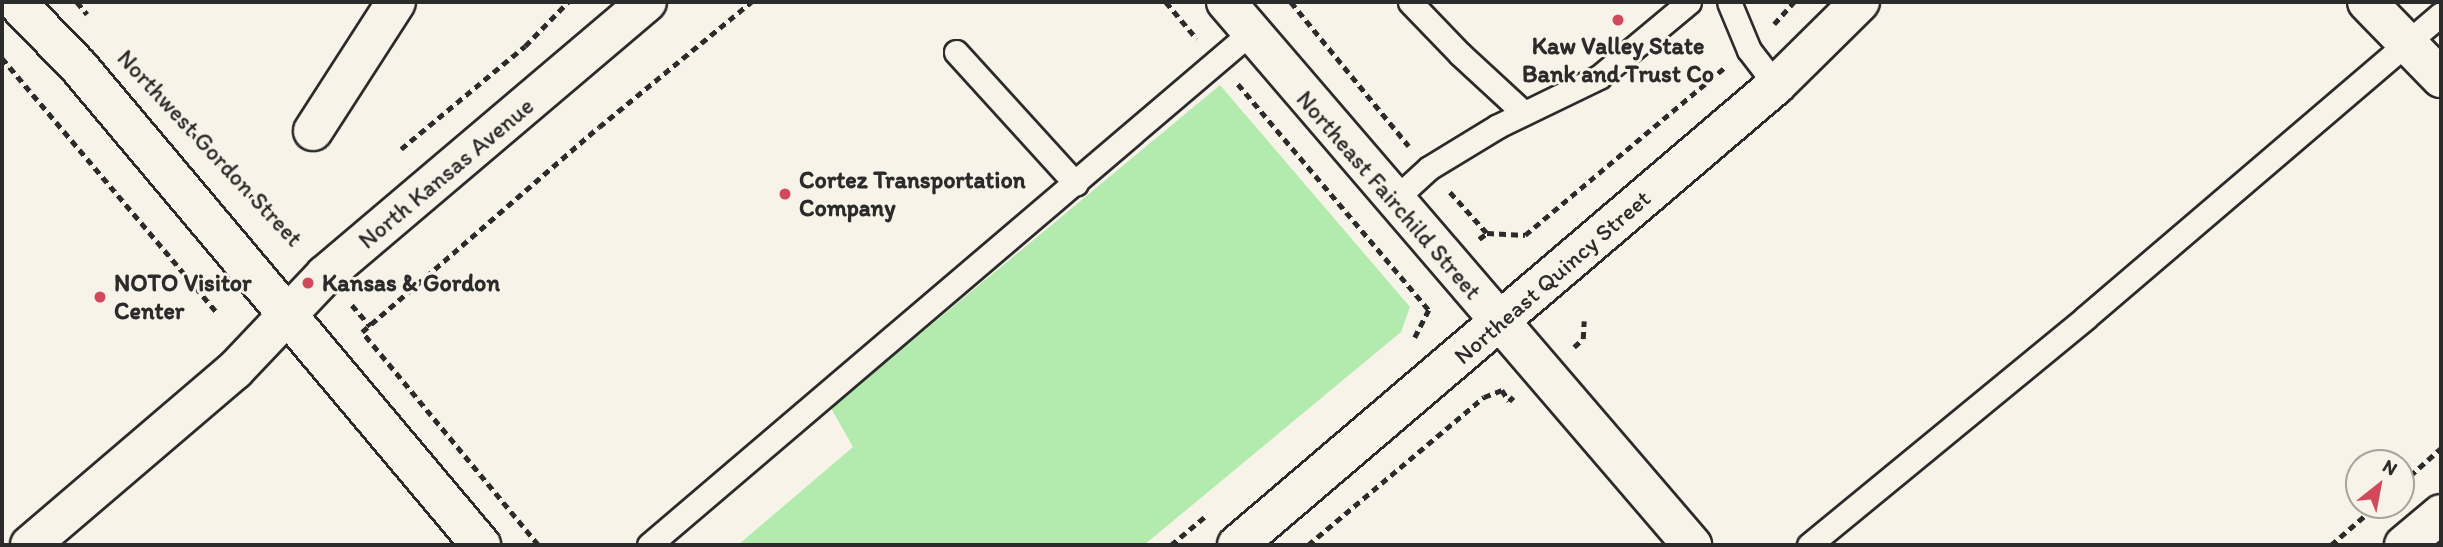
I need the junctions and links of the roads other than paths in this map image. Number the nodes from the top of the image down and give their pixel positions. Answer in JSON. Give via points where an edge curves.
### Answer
{"nodes":[{"id":1,"x":396,"y":2,"type":"edge"},
{"id":2,"x":647,"y":2,"type":"edge"},
{"id":3,"x":1410,"y":2,"type":"edge"},
{"id":4,"x":1689,"y":2,"type":"edge"},
{"id":5,"x":1729,"y":2,"type":"edge"},
{"id":6,"x":1860,"y":2,"type":"edge"},
{"id":7,"x":2367,"y":2,"type":"edge"},
{"id":8,"x":15,"y":7,"type":"edge"},
{"id":9,"x":1243,"y":13,"type":"edge"},
{"id":10,"x":2441,"y":14,"type":"edge"},
{"id":11,"x":1842,"y":15,"type":"edge"},
{"id":12,"x":2406,"y":45,"type":"junction"},
{"id":13,"x":956,"y":52,"type":"dead end"},
{"id":14,"x":2441,"y":78,"type":"edge"},
{"id":15,"x":1776,"y":85,"type":"junction"},
{"id":16,"x":1524,"y":113,"type":"junction"},
{"id":17,"x":313,"y":131,"type":"dead end"},
{"id":18,"x":1076,"y":184,"type":"junction"},
{"id":19,"x":1394,"y":200,"type":"junction"},
{"id":20,"x":288,"y":313,"type":"junction"},
{"id":21,"x":1499,"y":322,"type":"junction"},
{"id":22,"x":2441,"y":514,"type":"edge"},
{"id":23,"x":30,"y":545,"type":"edge"},
{"id":24,"x":481,"y":545,"type":"edge"},
{"id":25,"x":649,"y":545,"type":"edge"},
{"id":26,"x":1237,"y":545,"type":"edge"},
{"id":27,"x":1692,"y":545,"type":"edge"},
{"id":28,"x":1809,"y":545,"type":"edge"},
{"id":29,"x":2404,"y":545,"type":"edge"}],
"edges":[{"from":1,"to":17,"type":"street"},
{"from":2,"to":20,"type":"street","name":"North Kansas Avenue","via":[[326,275]]},
{"from":3,"to":16,"type":"lane"},
{"from":4,"to":16,"type":"lane","via":[[1599,77]]},
{"from":5,"to":15,"type":"lane","via":[[1749,50]]},
{"from":6,"to":11,"type":"street","name":"Northeast Quincy Street"},
{"from":7,"to":12,"type":"street"},
{"from":8,"to":20,"type":"street","name":"Northwest Gordon Street","via":[[79,67]]},
{"from":9,"to":18,"type":"lane"},
{"from":9,"to":19,"type":"street","name":"Northeast Fairchild Street"},
{"from":10,"to":12,"type":"lane"},
{"from":11,"to":15,"type":"street","name":"Northeast Quincy Street"},
{"from":12,"to":14,"type":"street"},
{"from":12,"to":28,"type":"lane"},
{"from":13,"to":18,"type":"lane"},
{"from":15,"to":21,"type":"street","name":"Northeast Quincy Street"},
{"from":16,"to":19,"type":"lane","via":[[1429,168]]},
{"from":18,"to":25,"type":"lane"},
{"from":19,"to":21,"type":"street","name":"Northeast Fairchild Street"},
{"from":20,"to":23,"type":"street","name":"North Kansas Avenue","via":[[235,370]]},
{"from":20,"to":24,"type":"street","name":"Northwest Gordon Street"},
{"from":21,"to":26,"type":"street","name":"Northeast Quincy Street"},
{"from":21,"to":27,"type":"street","name":"Northeast Fairchild Street"},
{"from":22,"to":29,"type":"street"}]}
